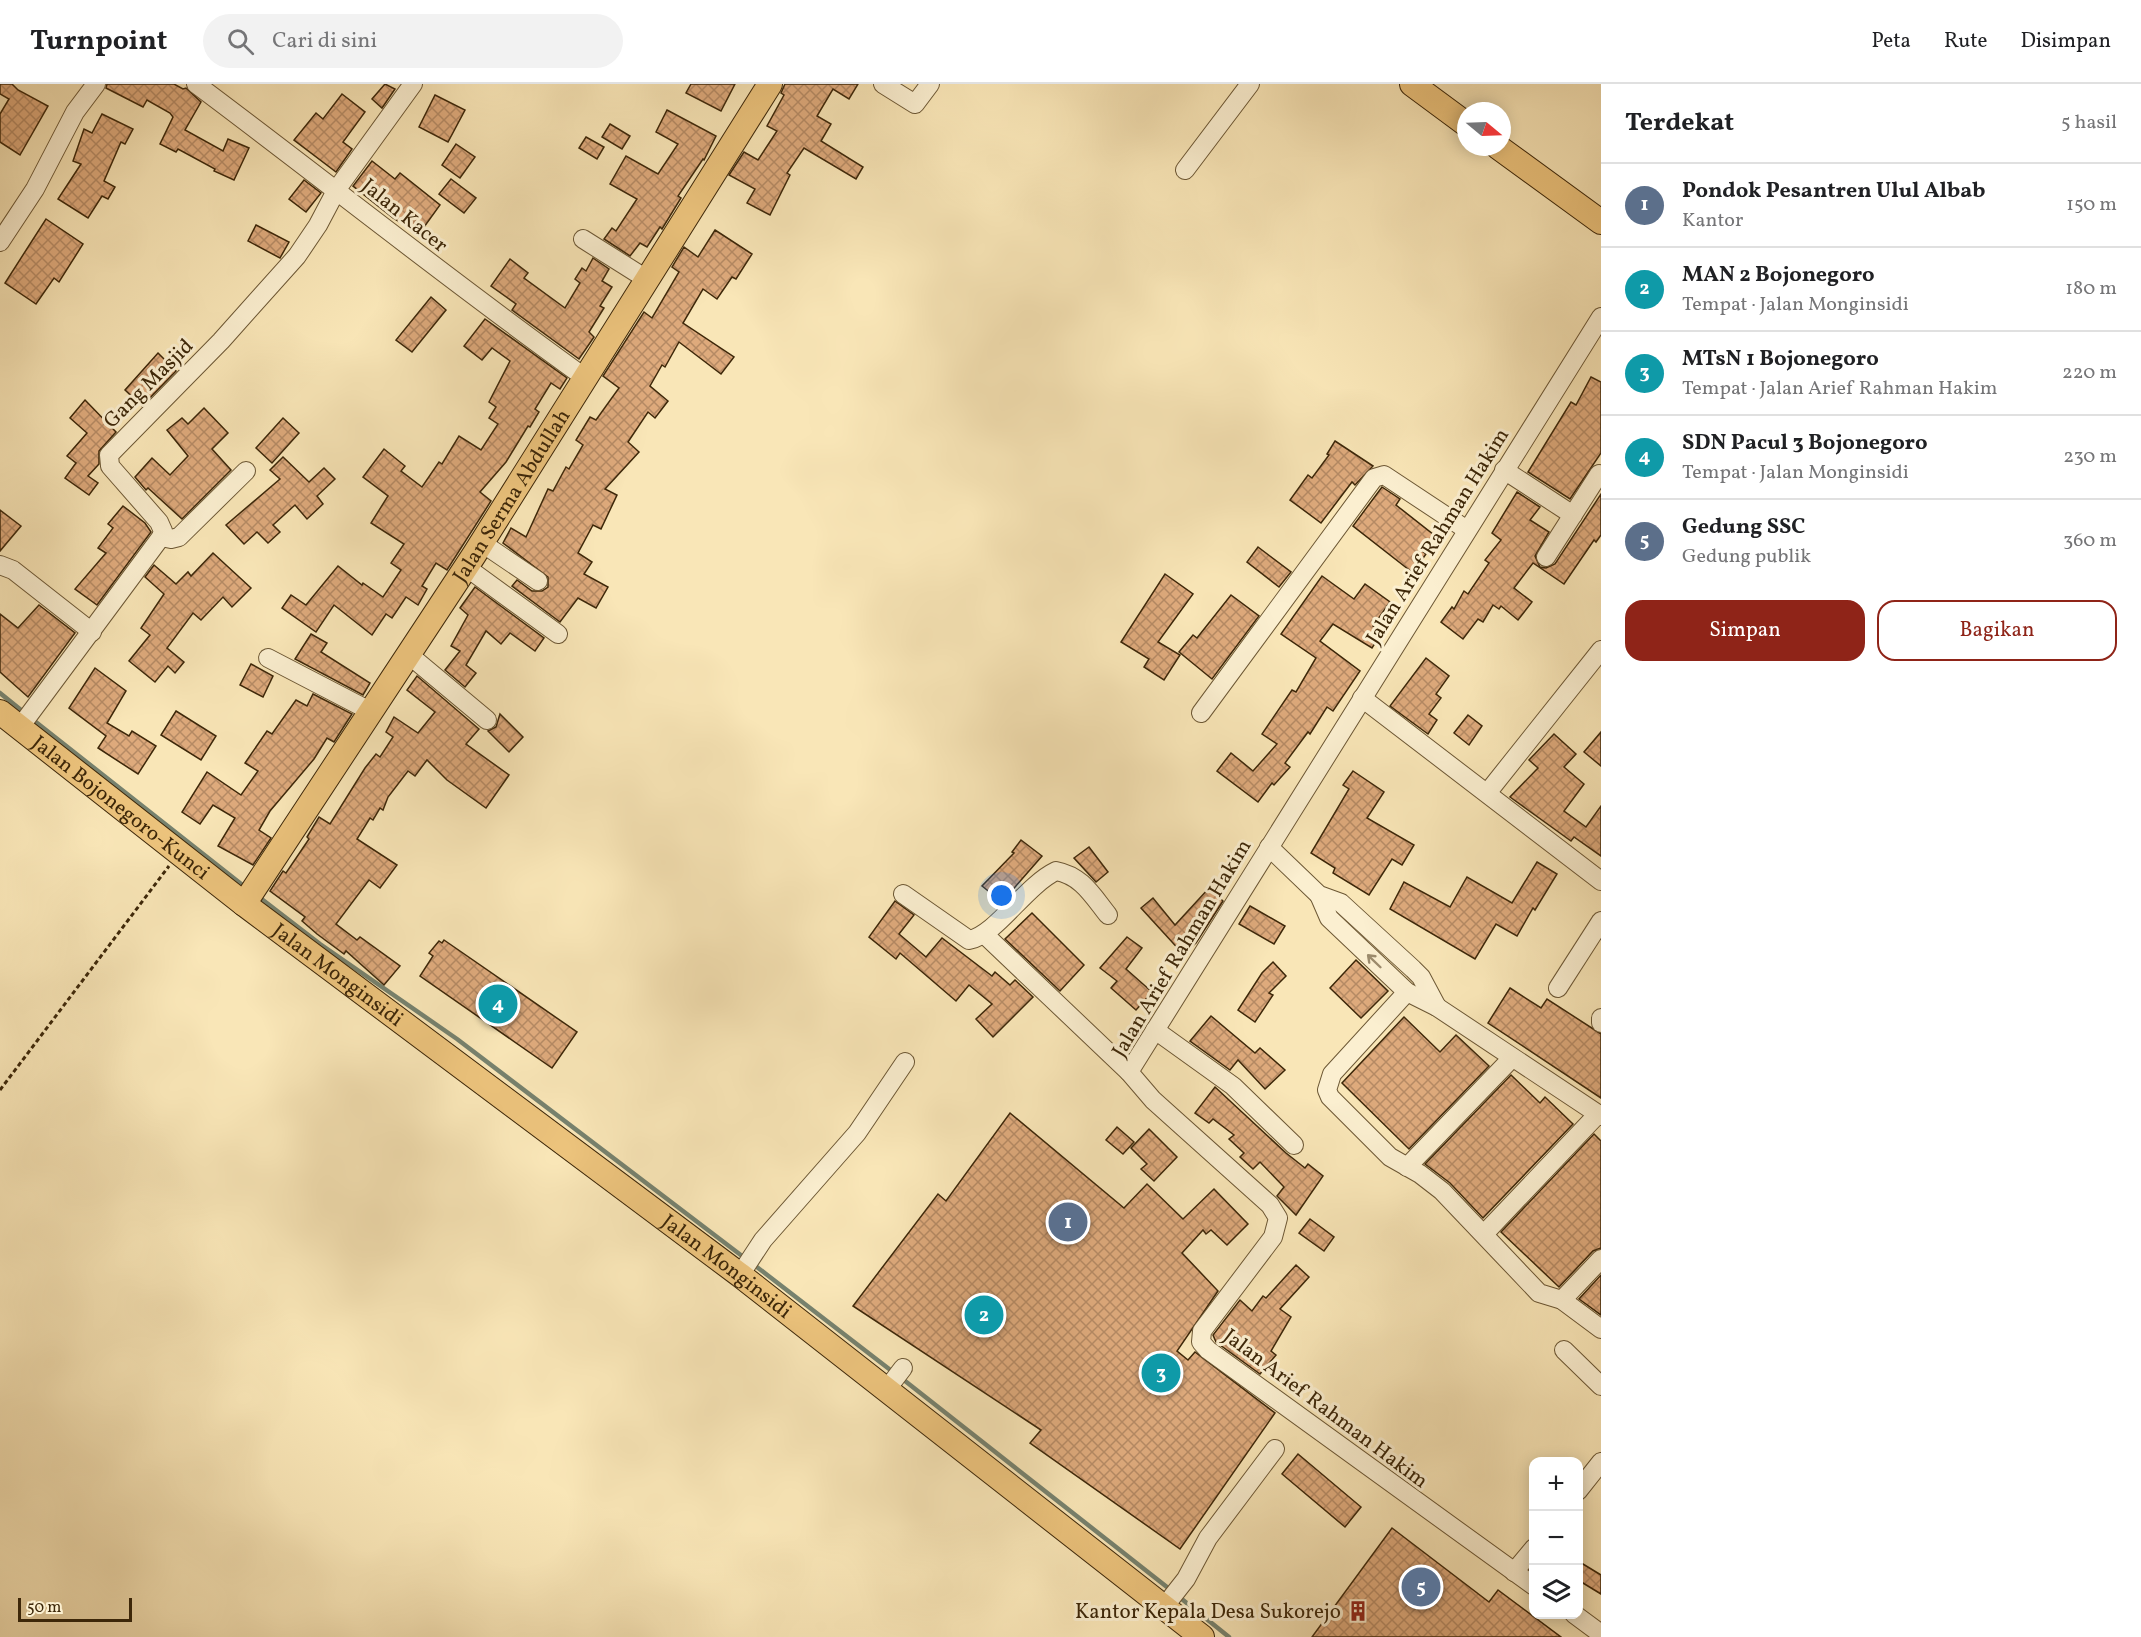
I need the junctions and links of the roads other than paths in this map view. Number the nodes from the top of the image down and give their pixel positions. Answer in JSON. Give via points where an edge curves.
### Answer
{"nodes":[{"id":1,"x":96,"y":84,"type":"edge"},
{"id":2,"x":196,"y":84,"type":"edge"},
{"id":3,"x":413,"y":84,"type":"edge"},
{"id":4,"x":770,"y":84,"type":"edge"},
{"id":5,"x":883,"y":84,"type":"edge"},
{"id":6,"x":930,"y":84,"type":"edge"},
{"id":7,"x":1250,"y":84,"type":"edge"},
{"id":8,"x":1412,"y":84,"type":"edge"},
{"id":9,"x":1457,"y":116,"type":"edge"},
{"id":10,"x":1510,"y":156,"type":"edge"},
{"id":11,"x":1185,"y":170,"type":"dead end"},
{"id":12,"x":337,"y":189,"type":"junction"},
{"id":13,"x":7,"y":218,"type":"edge"},
{"id":14,"x":1601,"y":222,"type":"edge"},
{"id":15,"x":583,"y":240,"type":"dead end"},
{"id":16,"x":0,"y":242,"type":"edge"},
{"id":17,"x":648,"y":280,"type":"junction"},
{"id":18,"x":1601,"y":316,"type":"edge"},
{"id":19,"x":587,"y":379,"type":"junction"},
{"id":20,"x":1504,"y":470,"type":"junction"},
{"id":21,"x":246,"y":471,"type":"dead end"},
{"id":22,"x":1599,"y":474,"type":"dead end"},
{"id":23,"x":1573,"y":515,"type":"junction"},
{"id":24,"x":1467,"y":530,"type":"junction"},
{"id":25,"x":161,"y":537,"type":"junction"},
{"id":26,"x":482,"y":543,"type":"junction"},
{"id":27,"x":1546,"y":557,"type":"dead end"},
{"id":28,"x":0,"y":565,"type":"edge"},
{"id":29,"x":466,"y":567,"type":"junction"},
{"id":30,"x":538,"y":581,"type":"dead end"},
{"id":31,"x":92,"y":632,"type":"junction"},
{"id":32,"x":558,"y":634,"type":"dead end"},
{"id":33,"x":1601,"y":650,"type":"edge"},
{"id":34,"x":408,"y":654,"type":"junction"},
{"id":35,"x":268,"y":658,"type":"dead end"},
{"id":36,"x":1362,"y":698,"type":"junction"},
{"id":37,"x":370,"y":711,"type":"junction"},
{"id":38,"x":0,"y":712,"type":"edge"},
{"id":39,"x":1201,"y":712,"type":"dead end"},
{"id":40,"x":26,"y":719,"type":"junction"},
{"id":41,"x":487,"y":720,"type":"dead end"},
{"id":42,"x":1488,"y":792,"type":"junction"},
{"id":43,"x":1269,"y":848,"type":"junction"},
{"id":44,"x":1601,"y":881,"type":"edge"},
{"id":45,"x":251,"y":893,"type":"junction"},
{"id":46,"x":903,"y":894,"type":"dead end"},
{"id":47,"x":1319,"y":895,"type":"junction"},
{"id":48,"x":1108,"y":915,"type":"dead end"},
{"id":49,"x":1601,"y":921,"type":"edge"},
{"id":50,"x":984,"y":934,"type":"junction"},
{"id":51,"x":1413,"y":969,"type":"junction"},
{"id":52,"x":1558,"y":988,"type":"dead end"},
{"id":53,"x":1403,"y":989,"type":"junction"},
{"id":54,"x":1437,"y":1007,"type":"junction"},
{"id":55,"x":1601,"y":1018,"type":"edge"},
{"id":56,"x":1601,"y":1023,"type":"edge"},
{"id":57,"x":1155,"y":1030,"type":"junction"},
{"id":58,"x":1512,"y":1058,"type":"junction"},
{"id":59,"x":904,"y":1062,"type":"dead end"},
{"id":60,"x":1129,"y":1072,"type":"junction"},
{"id":61,"x":1600,"y":1115,"type":"edge"},
{"id":62,"x":1294,"y":1145,"type":"dead end"},
{"id":63,"x":1407,"y":1167,"type":"junction"},
{"id":64,"x":1484,"y":1234,"type":"junction"},
{"id":65,"x":1601,"y":1259,"type":"edge"},
{"id":66,"x":741,"y":1272,"type":"junction"},
{"id":67,"x":1562,"y":1300,"type":"junction"},
{"id":68,"x":1601,"y":1329,"type":"edge"},
{"id":69,"x":1564,"y":1350,"type":"dead end"},
{"id":70,"x":903,"y":1368,"type":"dead end"},
{"id":71,"x":1601,"y":1386,"type":"edge"},
{"id":72,"x":889,"y":1387,"type":"junction"},
{"id":73,"x":1275,"y":1449,"type":"dead end"},
{"id":74,"x":1601,"y":1462,"type":"edge"},
{"id":75,"x":1583,"y":1485,"type":"edge"},
{"id":76,"x":1529,"y":1553,"type":"edge"},
{"id":77,"x":1514,"y":1572,"type":"junction"},
{"id":78,"x":1529,"y":1583,"type":"edge"},
{"id":79,"x":1167,"y":1604,"type":"junction"},
{"id":80,"x":1581,"y":1619,"type":"edge"},
{"id":81,"x":1601,"y":1634,"type":"edge"},
{"id":82,"x":1202,"y":1637,"type":"edge"}],
"edges":[{"from":1,"to":13,"type":"street","via":[[75,112],[35,189]]},
{"from":2,"to":12,"type":"street","name":"Jalan Kacer"},
{"from":3,"to":12,"type":"street","name":"Gang Masjid"},
{"from":4,"to":17,"type":"main road","name":"Jalan Serma Abdullah"},
{"from":5,"to":6,"type":"street","via":[[915,104]]},
{"from":7,"to":11,"type":"street"},
{"from":8,"to":9,"type":"main road"},
{"from":10,"to":14,"type":"main road"},
{"from":12,"to":19,"type":"street","name":"Jalan Kacer","via":[[472,297]]},
{"from":12,"to":25,"type":"street","name":"Gang Masjid","via":[[297,256],[221,341],[109,455],[110,466],[159,522]]},
{"from":13,"to":16,"type":"street"},
{"from":15,"to":17,"type":"street"},
{"from":17,"to":19,"type":"main road","name":"Jalan Serma Abdullah"},
{"from":18,"to":20,"type":"street","name":"Jalan Arief Rahman Hakim"},
{"from":19,"to":26,"type":"main road","name":"Jalan Serma Abdullah"},
{"from":20,"to":23,"type":"street"},
{"from":20,"to":24,"type":"street","name":"Jalan Arief Rahman Hakim"},
{"from":21,"to":25,"type":"street","via":[[179,537]]},
{"from":22,"to":23,"type":"street"},
{"from":23,"to":27,"type":"street"},
{"from":24,"to":36,"type":"street","name":"Jalan Arief Rahman Hakim"},
{"from":24,"to":39,"type":"street","via":[[1384,475],[1374,478]]},
{"from":25,"to":31,"type":"street"},
{"from":26,"to":29,"type":"main road","name":"Jalan Serma Abdullah"},
{"from":26,"to":30,"type":"street"},
{"from":28,"to":31,"type":"street","via":[[13,570]]},
{"from":29,"to":32,"type":"street"},
{"from":29,"to":34,"type":"main road","name":"Jalan Serma Abdullah"},
{"from":31,"to":40,"type":"street"},
{"from":33,"to":42,"type":"street"},
{"from":34,"to":37,"type":"main road","name":"Jalan Serma Abdullah"},
{"from":34,"to":41,"type":"street"},
{"from":35,"to":37,"type":"street"},
{"from":36,"to":42,"type":"street"},
{"from":36,"to":43,"type":"street","name":"Jalan Arief Rahman Hakim"},
{"from":37,"to":45,"type":"main road","name":"Jalan Serma Abdullah"},
{"from":38,"to":40,"type":"main road","name":"Jalan Bojonegoro-Kunci"},
{"from":40,"to":45,"type":"main road","name":"Jalan Bojonegoro-Kunci","via":[[179,853]]},
{"from":42,"to":44,"type":"street"},
{"from":43,"to":47,"type":"street"},
{"from":43,"to":57,"type":"street","name":"Jalan Arief Rahman Hakim"},
{"from":45,"to":66,"type":"main road","name":"Jalan Monginsidi"},
{"from":46,"to":50,"type":"street","via":[[969,940]]},
{"from":47,"to":51,"type":"street","via":[[1341,903]]},
{"from":53,"to":47,"type":"street","one_way":true,"via":[[1329,918]]},
{"from":48,"to":50,"type":"street","via":[[1080,880],[1056,871],[1033,885]]},
{"from":49,"to":52,"type":"street"},
{"from":50,"to":60,"type":"street"},
{"from":51,"to":53,"type":"street"},
{"from":51,"to":54,"type":"street"},
{"from":53,"to":54,"type":"street"},
{"from":53,"to":63,"type":"street","via":[[1332,1074],[1328,1090],[1336,1105],[1376,1145]]},
{"from":54,"to":58,"type":"street"},
{"from":55,"to":56,"type":"street"},
{"from":57,"to":60,"type":"street","name":"Jalan Arief Rahman Hakim"},
{"from":57,"to":62,"type":"street","via":[[1228,1081]]},
{"from":58,"to":61,"type":"street"},
{"from":58,"to":63,"type":"street"},
{"from":59,"to":66,"type":"street","via":[[858,1133]]},
{"from":60,"to":77,"type":"street","name":"Jalan Arief Rahman Hakim","via":[[1153,1100],[1270,1205],[1278,1218],[1273,1237],[1202,1331],[1202,1342],[1208,1350]]},
{"from":61,"to":64,"type":"street"},
{"from":63,"to":64,"type":"street","via":[[1442,1191]]},
{"from":64,"to":67,"type":"street","via":[[1539,1293]]},
{"from":65,"to":67,"type":"street"},
{"from":66,"to":72,"type":"main road","name":"Jalan Monginsidi"},
{"from":67,"to":68,"type":"street"},
{"from":69,"to":71,"type":"street"},
{"from":70,"to":72,"type":"street"},
{"from":72,"to":79,"type":"main road","name":"Jalan Monginsidi"},
{"from":73,"to":79,"type":"street","via":[[1208,1538]]},
{"from":74,"to":75,"type":"street"},
{"from":76,"to":77,"type":"street"},
{"from":77,"to":78,"type":"street","name":"Jalan Arief Rahman Hakim"},
{"from":79,"to":82,"type":"main road","name":"Jalan Monginsidi"},
{"from":80,"to":81,"type":"street"}]}
